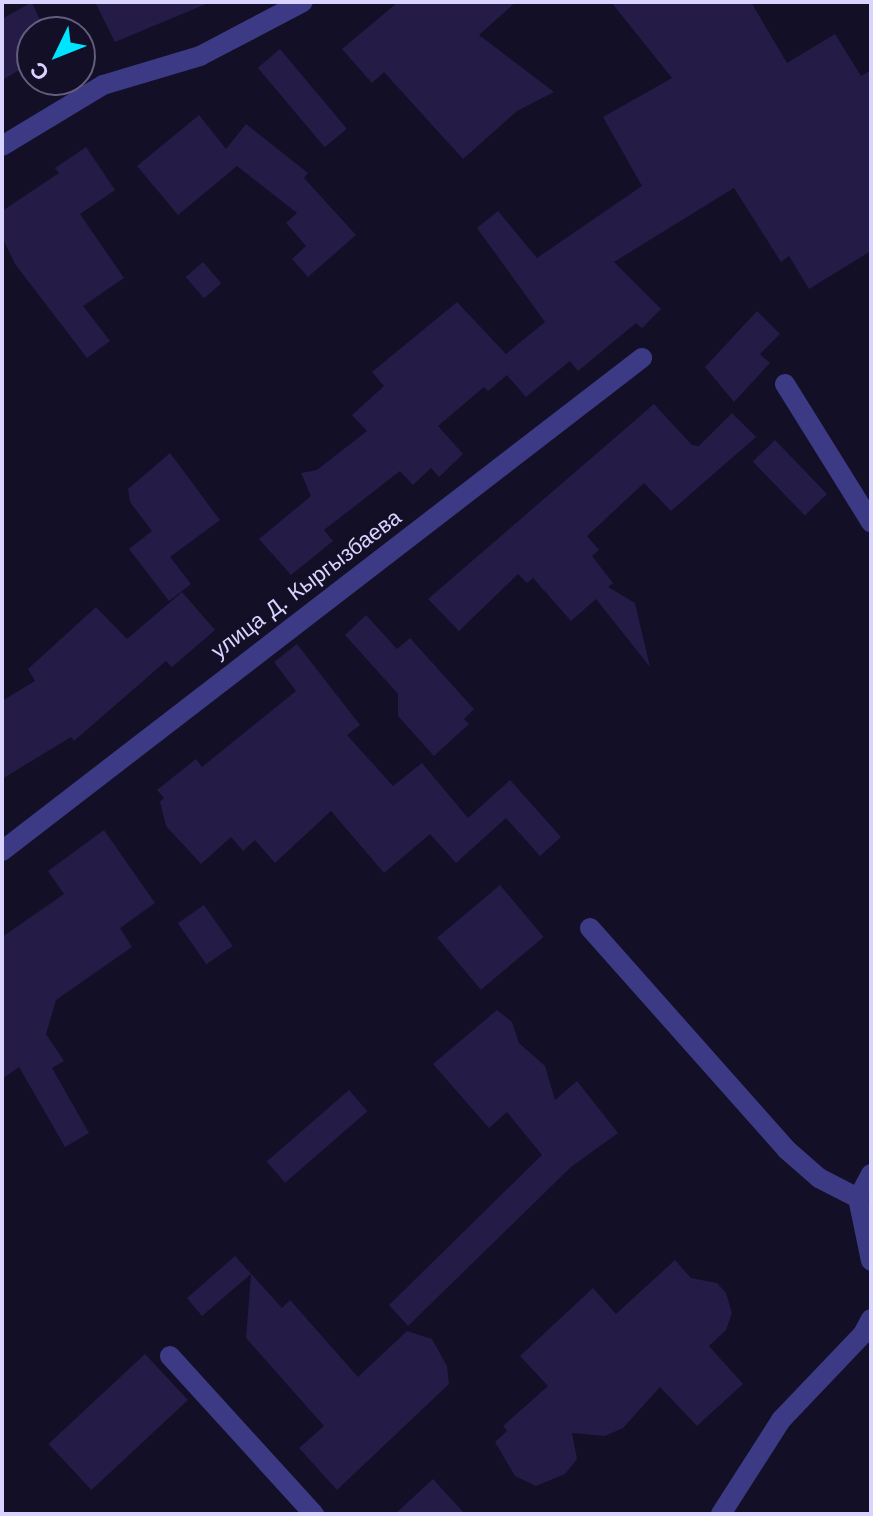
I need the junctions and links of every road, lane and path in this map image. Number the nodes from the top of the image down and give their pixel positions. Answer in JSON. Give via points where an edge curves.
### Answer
{"nodes":[{"id":1,"x":303,"y":2,"type":"edge"},
{"id":2,"x":2,"y":146,"type":"edge"},
{"id":3,"x":642,"y":358,"type":"dead end"},
{"id":4,"x":785,"y":384,"type":"dead end"},
{"id":5,"x":871,"y":522,"type":"edge"},
{"id":6,"x":2,"y":851,"type":"edge"},
{"id":7,"x":590,"y":928,"type":"dead end"},
{"id":8,"x":871,"y":1174,"type":"edge"},
{"id":9,"x":858,"y":1198,"type":"junction"},
{"id":10,"x":871,"y":1261,"type":"edge"},
{"id":11,"x":868,"y":1330,"type":"edge"},
{"id":12,"x":170,"y":1356,"type":"dead end"},
{"id":13,"x":314,"y":1514,"type":"edge"},
{"id":14,"x":721,"y":1514,"type":"edge"}],
"edges":[{"from":1,"to":2,"type":"street","via":[[200,56],[103,85]]},
{"from":3,"to":6,"type":"street","name":"улица Д. Кыргызбаева"},
{"from":4,"to":5,"type":"street"},
{"from":7,"to":9,"type":"street","via":[[787,1150],[819,1178]]},
{"from":8,"to":9,"type":"street"},
{"from":9,"to":10,"type":"street"},
{"from":11,"to":14,"type":"street","via":[[781,1420]]},
{"from":12,"to":13,"type":"street"}]}
